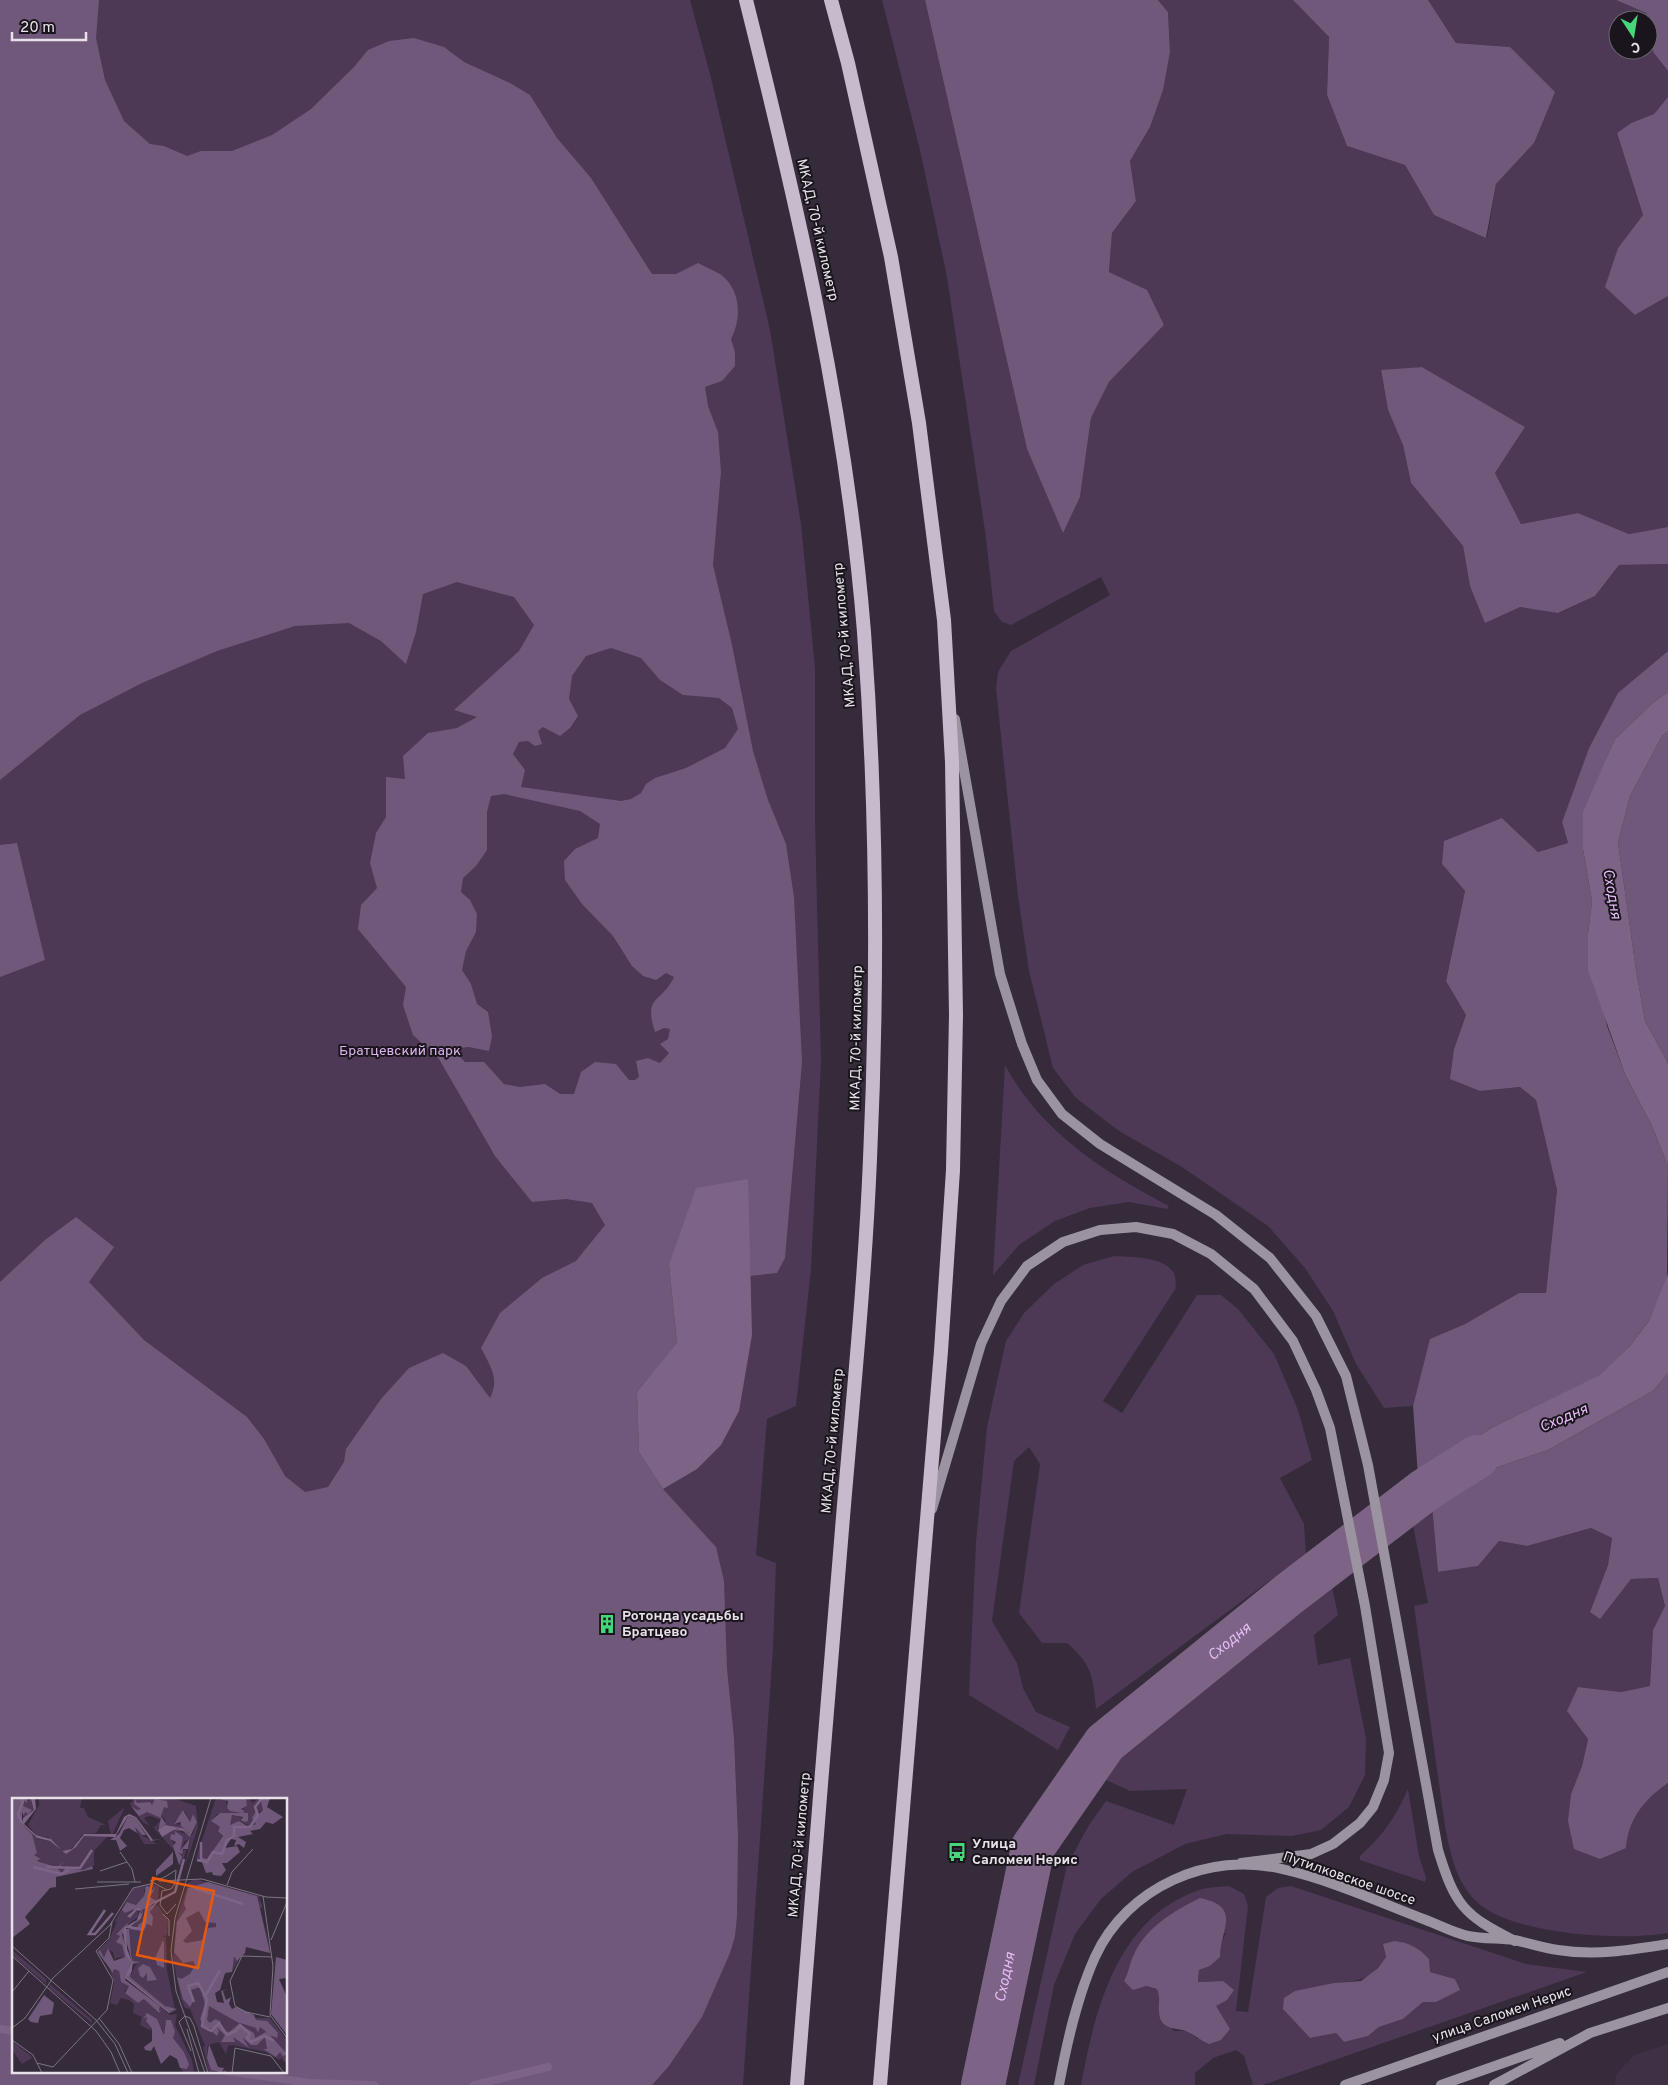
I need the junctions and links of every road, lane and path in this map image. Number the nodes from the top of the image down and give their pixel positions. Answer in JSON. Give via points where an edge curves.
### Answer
{"nodes":[{"id":1,"x":746,"y":0,"type":"edge"},
{"id":2,"x":831,"y":0,"type":"edge"},
{"id":3,"x":947,"y":674,"type":"junction"},
{"id":4,"x":925,"y":1534,"type":"junction"},
{"id":5,"x":1241,"y":1863,"type":"junction"},
{"id":6,"x":1515,"y":1940,"type":"junction"},
{"id":7,"x":1668,"y":1944,"type":"edge"},
{"id":8,"x":1668,"y":1972,"type":"edge"},
{"id":9,"x":1668,"y":2008,"type":"edge"},
{"id":10,"x":1590,"y":2033,"type":"junction"},
{"id":11,"x":797,"y":2085,"type":"edge"},
{"id":12,"x":880,"y":2085,"type":"edge"},
{"id":13,"x":1059,"y":2085,"type":"edge"},
{"id":14,"x":1345,"y":2085,"type":"edge"},
{"id":15,"x":1441,"y":2085,"type":"edge"},
{"id":16,"x":1494,"y":2085,"type":"edge"}],
"edges":[{"from":1,"to":11,"type":"highway","name":"МКАД, 70-й километр","via":[[814,286],[841,436],[864,629],[873,810],[875,1019],[870,1164]]},
{"from":2,"to":3,"type":"highway","via":[[891,257],[919,423],[944,620]]},
{"from":3,"to":4,"type":"highway","via":[[952,762],[956,1015],[953,1170]]},
{"from":3,"to":6,"type":"main road","via":[[1000,974],[1037,1080],[1062,1114],[1100,1144],[1216,1216],[1270,1258],[1316,1316],[1346,1376],[1368,1466],[1438,1850],[1449,1887],[1461,1906],[1484,1925]]},
{"from":4,"to":5,"type":"main road","via":[[981,1344],[1001,1301],[1027,1266],[1063,1242],[1100,1230],[1136,1227],[1173,1234],[1211,1254],[1254,1289],[1293,1341],[1330,1428],[1365,1606],[1389,1753],[1374,1807],[1333,1844],[1311,1854]]},
{"from":4,"to":12,"type":"highway"},
{"from":5,"to":6,"type":"main road","name":"Путилковское шоссе","via":[[1282,1869],[1319,1880],[1468,1936]]},
{"from":5,"to":13,"type":"main road","name":"Путилковское шоссе","via":[[1185,1874],[1153,1890],[1111,1930],[1082,1991]]},
{"from":6,"to":7,"type":"main road","name":"Путилковское шоссе","via":[[1560,1951],[1613,1953]]},
{"from":8,"to":14,"type":"main road","name":"улица Саломеи Нерис"},
{"from":9,"to":10,"type":"main road"},
{"from":10,"to":15,"type":"main road"},
{"from":10,"to":16,"type":"main road"}]}
